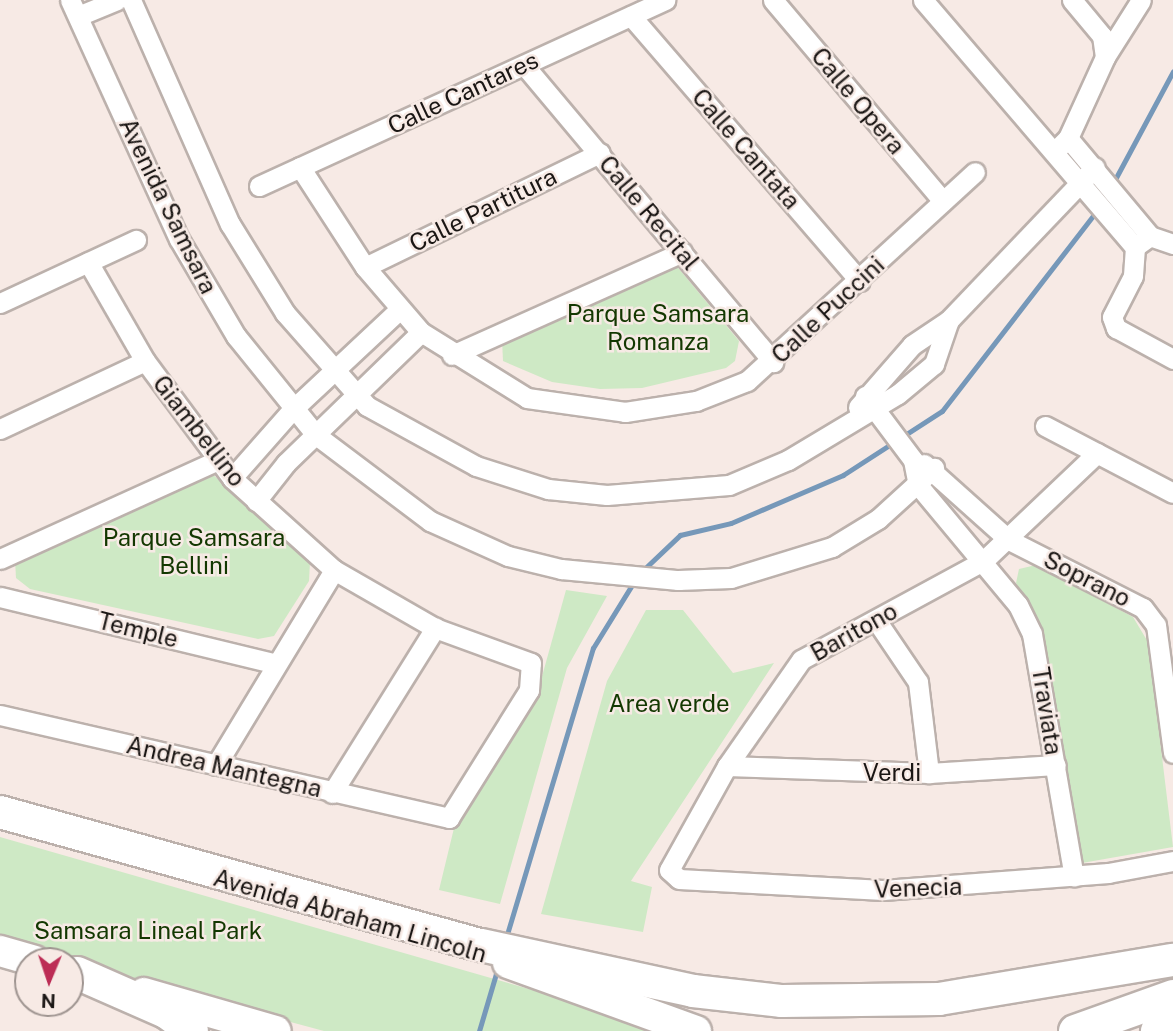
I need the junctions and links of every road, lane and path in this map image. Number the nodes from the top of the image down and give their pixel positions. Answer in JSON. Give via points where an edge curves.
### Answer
{"nodes":[{"id":1,"x":117,"y":0,"type":"edge"},
{"id":2,"x":131,"y":0,"type":"edge"},
{"id":3,"x":666,"y":0,"type":"edge"},
{"id":4,"x":773,"y":0,"type":"edge"},
{"id":5,"x":923,"y":0,"type":"edge"},
{"id":6,"x":1072,"y":0,"type":"edge"},
{"id":7,"x":1141,"y":0,"type":"edge"},
{"id":8,"x":74,"y":8,"type":"edge"},
{"id":9,"x":631,"y":16,"type":"junction"},
{"id":10,"x":1105,"y":57,"type":"junction"},
{"id":11,"x":524,"y":65,"type":"junction"},
{"id":12,"x":1062,"y":144,"type":"junction"},
{"id":13,"x":600,"y":153,"type":"junction"},
{"id":14,"x":300,"y":167,"type":"junction"},
{"id":15,"x":975,"y":172,"type":"dead end"},
{"id":16,"x":1100,"y":173,"type":"junction"},
{"id":17,"x":259,"y":186,"type":"dead end"},
{"id":18,"x":1086,"y":188,"type":"junction"},
{"id":19,"x":943,"y":201,"type":"junction"},
{"id":20,"x":136,"y":240,"type":"dead end"},
{"id":21,"x":1142,"y":241,"type":"junction"},
{"id":22,"x":1173,"y":244,"type":"edge"},
{"id":23,"x":682,"y":252,"type":"junction"},
{"id":24,"x":89,"y":262,"type":"junction"},
{"id":25,"x":365,"y":267,"type":"junction"},
{"id":26,"x":860,"y":281,"type":"junction"},
{"id":27,"x":0,"y":303,"type":"edge"},
{"id":28,"x":399,"y":310,"type":"junction"},
{"id":29,"x":949,"y":320,"type":"junction"},
{"id":30,"x":421,"y":332,"type":"junction"},
{"id":31,"x":452,"y":355,"type":"junction"},
{"id":32,"x":1173,"y":359,"type":"edge"},
{"id":33,"x":145,"y":361,"type":"junction"},
{"id":34,"x":773,"y":362,"type":"junction"},
{"id":35,"x":333,"y":372,"type":"junction"},
{"id":36,"x":354,"y":395,"type":"junction"},
{"id":37,"x":871,"y":403,"type":"junction"},
{"id":38,"x":292,"y":410,"type":"junction"},
{"id":39,"x":1045,"y":426,"type":"dead end"},
{"id":40,"x":0,"y":429,"type":"edge"},
{"id":41,"x":316,"y":435,"type":"junction"},
{"id":42,"x":1097,"y":453,"type":"junction"},
{"id":43,"x":913,"y":460,"type":"junction"},
{"id":44,"x":216,"y":461,"type":"junction"},
{"id":45,"x":934,"y":468,"type":"junction"},
{"id":46,"x":232,"y":478,"type":"junction"},
{"id":47,"x":918,"y":485,"type":"junction"},
{"id":48,"x":1173,"y":493,"type":"edge"},
{"id":49,"x":256,"y":501,"type":"junction"},
{"id":50,"x":1009,"y":540,"type":"junction"},
{"id":51,"x":0,"y":559,"type":"edge"},
{"id":52,"x":983,"y":561,"type":"junction"},
{"id":53,"x":334,"y":570,"type":"junction"},
{"id":54,"x":0,"y":597,"type":"edge"},
{"id":55,"x":876,"y":620,"type":"junction"},
{"id":56,"x":1164,"y":622,"type":"edge"},
{"id":57,"x":435,"y":628,"type":"junction"},
{"id":58,"x":276,"y":664,"type":"junction"},
{"id":59,"x":0,"y":715,"type":"edge"},
{"id":60,"x":1173,"y":746,"type":"edge"},
{"id":61,"x":216,"y":765,"type":"junction"},
{"id":62,"x":1056,"y":765,"type":"junction"},
{"id":63,"x":727,"y":766,"type":"junction"},
{"id":64,"x":929,"y":773,"type":"junction"},
{"id":65,"x":332,"y":793,"type":"junction"},
{"id":66,"x":0,"y":813,"type":"edge"},
{"id":67,"x":449,"y":818,"type":"joint"},
{"id":68,"x":1173,"y":861,"type":"edge"},
{"id":69,"x":669,"y":866,"type":"joint"},
{"id":70,"x":1074,"y":876,"type":"junction"},
{"id":71,"x":1173,"y":960,"type":"edge"},
{"id":72,"x":84,"y":975,"type":"edge"},
{"id":73,"x":84,"y":977,"type":"edge"},
{"id":74,"x":1173,"y":996,"type":"edge"},
{"id":75,"x":1173,"y":1025,"type":"edge"},
{"id":76,"x":192,"y":1031,"type":"edge"},
{"id":77,"x":276,"y":1031,"type":"edge"},
{"id":78,"x":696,"y":1031,"type":"edge"},
{"id":79,"x":1074,"y":1031,"type":"edge"},
{"id":80,"x":1157,"y":1031,"type":"edge"}],
"edges":[{"from":1,"to":8,"type":"street"},
{"from":2,"to":35,"type":"street","name":"Avenida Samsara","via":[[247,257]]},
{"from":3,"to":9,"type":"street","name":"Calle Cantares"},
{"from":4,"to":19,"type":"street","name":"Calle Opera"},
{"from":5,"to":12,"type":"street"},
{"from":6,"to":10,"type":"street","via":[[1102,36]]},
{"from":7,"to":10,"type":"street"},
{"from":8,"to":38,"type":"street","name":"Avenida Samsara","via":[[179,239],[236,336]]},
{"from":9,"to":11,"type":"street","name":"Calle Cantares"},
{"from":9,"to":26,"type":"street","name":"Calle Cantata"},
{"from":10,"to":12,"type":"street"},
{"from":11,"to":13,"type":"street","name":"Calle Recital"},
{"from":11,"to":14,"type":"street","name":"Calle Cantares"},
{"from":12,"to":16,"type":"street"},
{"from":12,"to":18,"type":"street"},
{"from":13,"to":23,"type":"street","name":"Calle Recital"},
{"from":13,"to":25,"type":"street","name":"Calle Partitura"},
{"from":14,"to":17,"type":"street","name":"Calle Cantares"},
{"from":14,"to":25,"type":"street","name":"Calle Puccini"},
{"from":15,"to":19,"type":"street","name":"Calle Puccini"},
{"from":16,"to":18,"type":"street","name":"Avenida Samsara"},
{"from":16,"to":21,"type":"street","via":[[1130,209]]},
{"from":18,"to":21,"type":"street","via":[[1115,225]]},
{"from":18,"to":29,"type":"street","name":"Avenida Samsara"},
{"from":19,"to":26,"type":"street","name":"Calle Puccini"},
{"from":20,"to":24,"type":"street"},
{"from":21,"to":22,"type":"street"},
{"from":21,"to":32,"type":"street","via":[[1133,276],[1112,313],[1116,328]]},
{"from":23,"to":31,"type":"street"},
{"from":23,"to":34,"type":"street","name":"Calle Recital"},
{"from":24,"to":27,"type":"street"},
{"from":24,"to":33,"type":"street","name":"Giambellino"},
{"from":25,"to":28,"type":"street","name":"Calle Puccini"},
{"from":26,"to":34,"type":"street","name":"Calle Puccini"},
{"from":28,"to":30,"type":"street","name":"Calle Puccini"},
{"from":28,"to":35,"type":"street"},
{"from":29,"to":37,"type":"street","name":"Avenida Samsara","via":[[912,345]]},
{"from":29,"to":37,"type":"street","name":"Avenida Samsara","via":[[934,364]]},
{"from":30,"to":31,"type":"street","name":"Calle Puccini"},
{"from":30,"to":36,"type":"street"},
{"from":31,"to":34,"type":"street","name":"Calle Puccini","via":[[527,398],[625,412],[725,392]]},
{"from":33,"to":40,"type":"street"},
{"from":33,"to":44,"type":"street","name":"Giambellino"},
{"from":35,"to":36,"type":"street","name":"Avenida Samsara"},
{"from":35,"to":38,"type":"street"},
{"from":36,"to":37,"type":"street","name":"Avenida Samsara","via":[[456,458],[527,484],[607,495],[729,485],[788,460]]},
{"from":36,"to":41,"type":"street"},
{"from":37,"to":43,"type":"street"},
{"from":38,"to":41,"type":"street","name":"Avenida Samsara"},
{"from":38,"to":46,"type":"street"},
{"from":39,"to":42,"type":"street"},
{"from":41,"to":47,"type":"street","name":"Avenida Samsara","via":[[397,500],[469,540],[533,563],[641,579],[705,580],[783,566],[856,534]]},
{"from":41,"to":49,"type":"street"},
{"from":42,"to":48,"type":"street"},
{"from":42,"to":50,"type":"street","name":"Baritono"},
{"from":43,"to":45,"type":"street"},
{"from":43,"to":47,"type":"street"},
{"from":44,"to":46,"type":"street","name":"Giambellino"},
{"from":44,"to":51,"type":"street"},
{"from":45,"to":47,"type":"street","name":"Avenida Samsara"},
{"from":45,"to":50,"type":"street","name":"Soprano"},
{"from":46,"to":49,"type":"street","name":"Giambellino"},
{"from":47,"to":52,"type":"street","name":"Traviata"},
{"from":49,"to":53,"type":"street","name":"Giambellino"},
{"from":50,"to":52,"type":"street","name":"Baritono"},
{"from":50,"to":56,"type":"street","name":"Soprano"},
{"from":52,"to":55,"type":"street","name":"Baritono"},
{"from":52,"to":62,"type":"street","name":"Traviata","via":[[1032,634]]},
{"from":53,"to":57,"type":"street","name":"Giambellino"},
{"from":53,"to":58,"type":"street"},
{"from":54,"to":58,"type":"street","name":"Temple"},
{"from":55,"to":63,"type":"street","name":"Baritono","via":[[801,660]]},
{"from":55,"to":64,"type":"street","via":[[918,682]]},
{"from":56,"to":60,"type":"street","name":"Soprano"},
{"from":57,"to":65,"type":"street"},
{"from":57,"to":67,"type":"street","name":"Giambellino","via":[[531,663],[522,710]]},
{"from":58,"to":61,"type":"street"},
{"from":59,"to":61,"type":"street","name":"Andrea Mantegna"},
{"from":61,"to":65,"type":"street","name":"Andrea Mantegna"},
{"from":62,"to":64,"type":"street","name":"Verdi"},
{"from":62,"to":70,"type":"street","name":"Traviata"},
{"from":63,"to":64,"type":"street","name":"Verdi"},
{"from":63,"to":69,"type":"street","name":"Baritono"},
{"from":65,"to":67,"type":"street","name":"Andrea Mantegna"},
{"from":66,"to":71,"type":"highway","via":[[520,955],[693,991],[865,1003],[1003,993]]},
{"from":66,"to":78,"type":"main road","name":"Avenida Abraham Lincoln","via":[[465,948],[642,1007]]},
{"from":68,"to":70,"type":"street","name":"Venecia"},
{"from":69,"to":70,"type":"street","name":"Venecia","via":[[679,879],[883,891]]},
{"from":72,"to":77,"type":"main road"},
{"from":73,"to":76,"type":"highway","via":[[166,1012]]},
{"from":74,"to":79,"type":"highway"},
{"from":75,"to":80,"type":"highway"}]}
